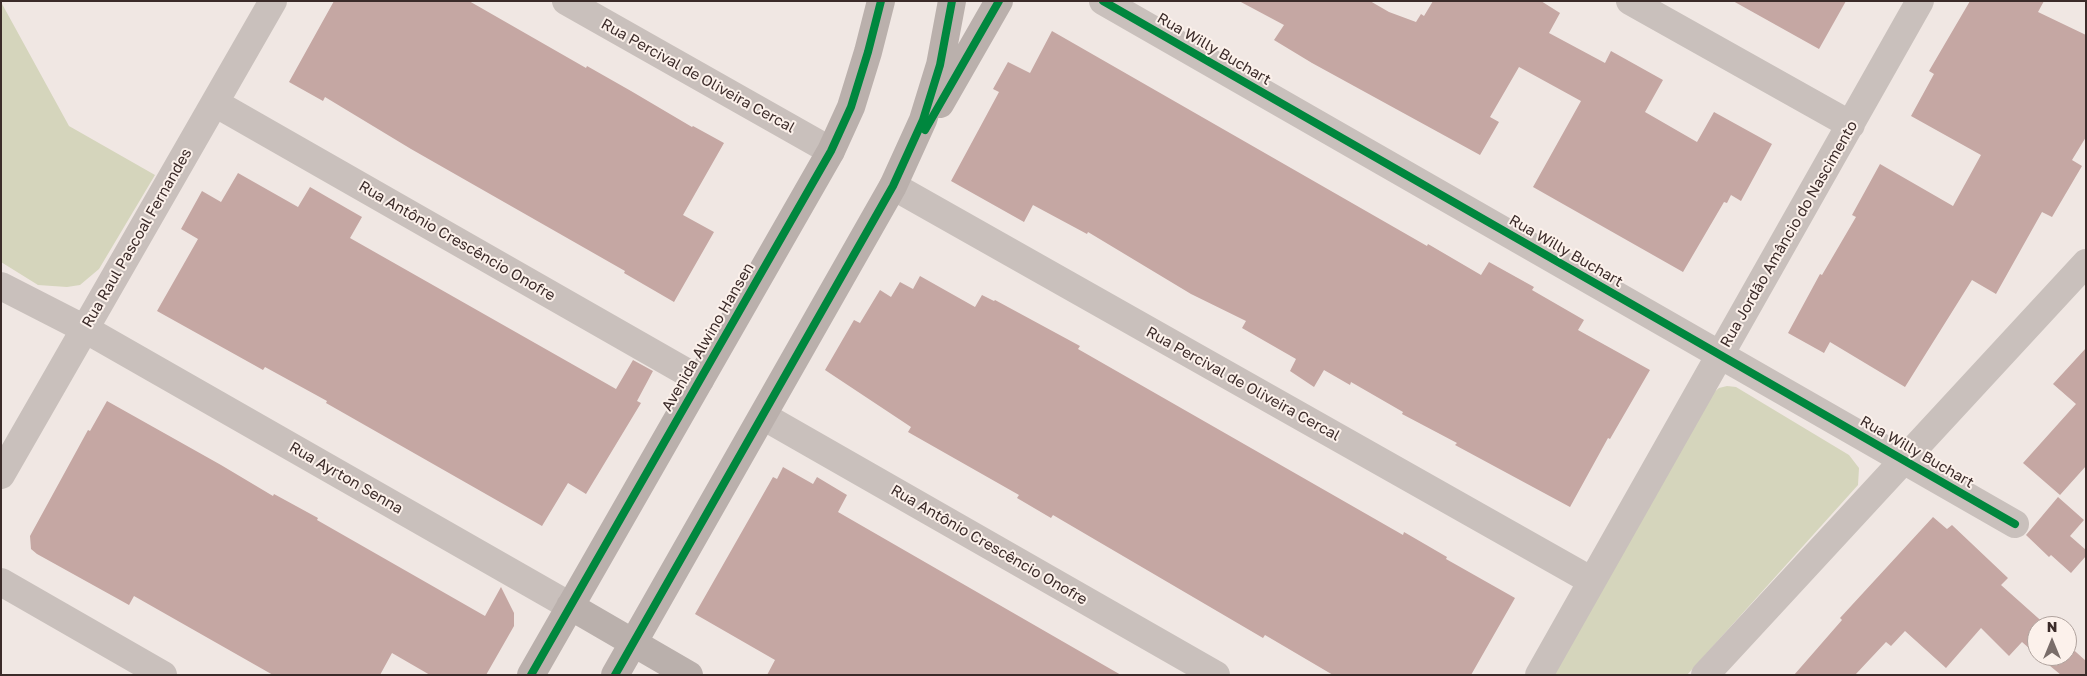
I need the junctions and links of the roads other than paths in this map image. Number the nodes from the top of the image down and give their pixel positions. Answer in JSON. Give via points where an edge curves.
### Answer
{"nodes":[{"id":1,"x":273,"y":1,"type":"edge"},
{"id":2,"x":566,"y":1,"type":"edge"},
{"id":3,"x":881,"y":1,"type":"edge"},
{"id":4,"x":952,"y":1,"type":"edge"},
{"id":5,"x":998,"y":1,"type":"edge"},
{"id":6,"x":1102,"y":1,"type":"edge"},
{"id":7,"x":1630,"y":1,"type":"edge"},
{"id":8,"x":1920,"y":1,"type":"edge"},
{"id":9,"x":215,"y":103,"type":"junction"},
{"id":10,"x":1850,"y":125,"type":"junction"},
{"id":11,"x":831,"y":151,"type":"junction"},
{"id":12,"x":893,"y":186,"type":"junction"},
{"id":13,"x":2086,"y":263,"type":"edge"},
{"id":14,"x":1,"y":286,"type":"edge"},
{"id":15,"x":85,"y":329,"type":"junction"},
{"id":16,"x":1720,"y":355,"type":"junction"},
{"id":17,"x":700,"y":380,"type":"junction"},
{"id":18,"x":763,"y":416,"type":"junction"},
{"id":19,"x":1904,"y":460,"type":"junction"},
{"id":20,"x":1,"y":475,"type":"edge"},
{"id":21,"x":2015,"y":524,"type":"dead end"},
{"id":22,"x":1,"y":582,"type":"edge"},
{"id":23,"x":1592,"y":582,"type":"junction"},
{"id":24,"x":570,"y":606,"type":"junction"},
{"id":25,"x":633,"y":643,"type":"junction"},
{"id":26,"x":163,"y":675,"type":"edge"},
{"id":27,"x":531,"y":675,"type":"edge"},
{"id":28,"x":615,"y":675,"type":"edge"},
{"id":29,"x":689,"y":675,"type":"edge"},
{"id":30,"x":1216,"y":675,"type":"edge"},
{"id":31,"x":1539,"y":675,"type":"edge"},
{"id":32,"x":1705,"y":675,"type":"edge"}],
"edges":[{"from":1,"to":9,"type":"street","name":"Rua Raul Pascoal Fernandes"},
{"from":2,"to":11,"type":"street","name":"Rua Percival de Oliveira Cercal"},
{"from":3,"to":11,"type":"street","name":"Avenida Alwino Hansen","via":[[851,107]]},
{"from":4,"to":12,"type":"street","via":[[940,65],[926,111]]},
{"from":5,"to":12,"type":"street"},
{"from":6,"to":16,"type":"street","name":"Rua Willy Buchart"},
{"from":7,"to":10,"type":"street"},
{"from":8,"to":10,"type":"street","name":"Rua Jordão Amâncio do Nascimento"},
{"from":9,"to":15,"type":"street","name":"Rua Raul Pascoal Fernandes"},
{"from":9,"to":17,"type":"street","name":"Rua Antônio Crescêncio Onofre"},
{"from":10,"to":16,"type":"street","name":"Rua Jordão Amâncio do Nascimento"},
{"from":11,"to":17,"type":"street","name":"Avenida Alwino Hansen"},
{"from":12,"to":18,"type":"street"},
{"from":12,"to":23,"type":"street","name":"Rua Percival de Oliveira Cercal"},
{"from":13,"to":19,"type":"street"},
{"from":14,"to":15,"type":"street","name":"Rua Ayrton Senna"},
{"from":15,"to":20,"type":"street","name":"Rua Raul Pascoal Fernandes"},
{"from":15,"to":24,"type":"street","name":"Rua Ayrton Senna"},
{"from":16,"to":19,"type":"street","name":"Rua Willy Buchart"},
{"from":16,"to":23,"type":"street","name":"Rua Jordão Amâncio do Nascimento"},
{"from":17,"to":24,"type":"street","name":"Avenida Alwino Hansen"},
{"from":18,"to":25,"type":"street"},
{"from":18,"to":30,"type":"street","name":"Rua Antônio Crescêncio Onofre"},
{"from":19,"to":21,"type":"street","name":"Rua Willy Buchart"},
{"from":19,"to":32,"type":"street"},
{"from":22,"to":26,"type":"street"},
{"from":23,"to":31,"type":"street","name":"Rua Jordão Amâncio do Nascimento"},
{"from":24,"to":25,"type":"street","name":"Rua Ayrton Senna"},
{"from":24,"to":27,"type":"street","name":"Avenida Alwino Hansen"},
{"from":25,"to":28,"type":"street"},
{"from":25,"to":29,"type":"street","name":"Rua Ayrton Senna"}]}
